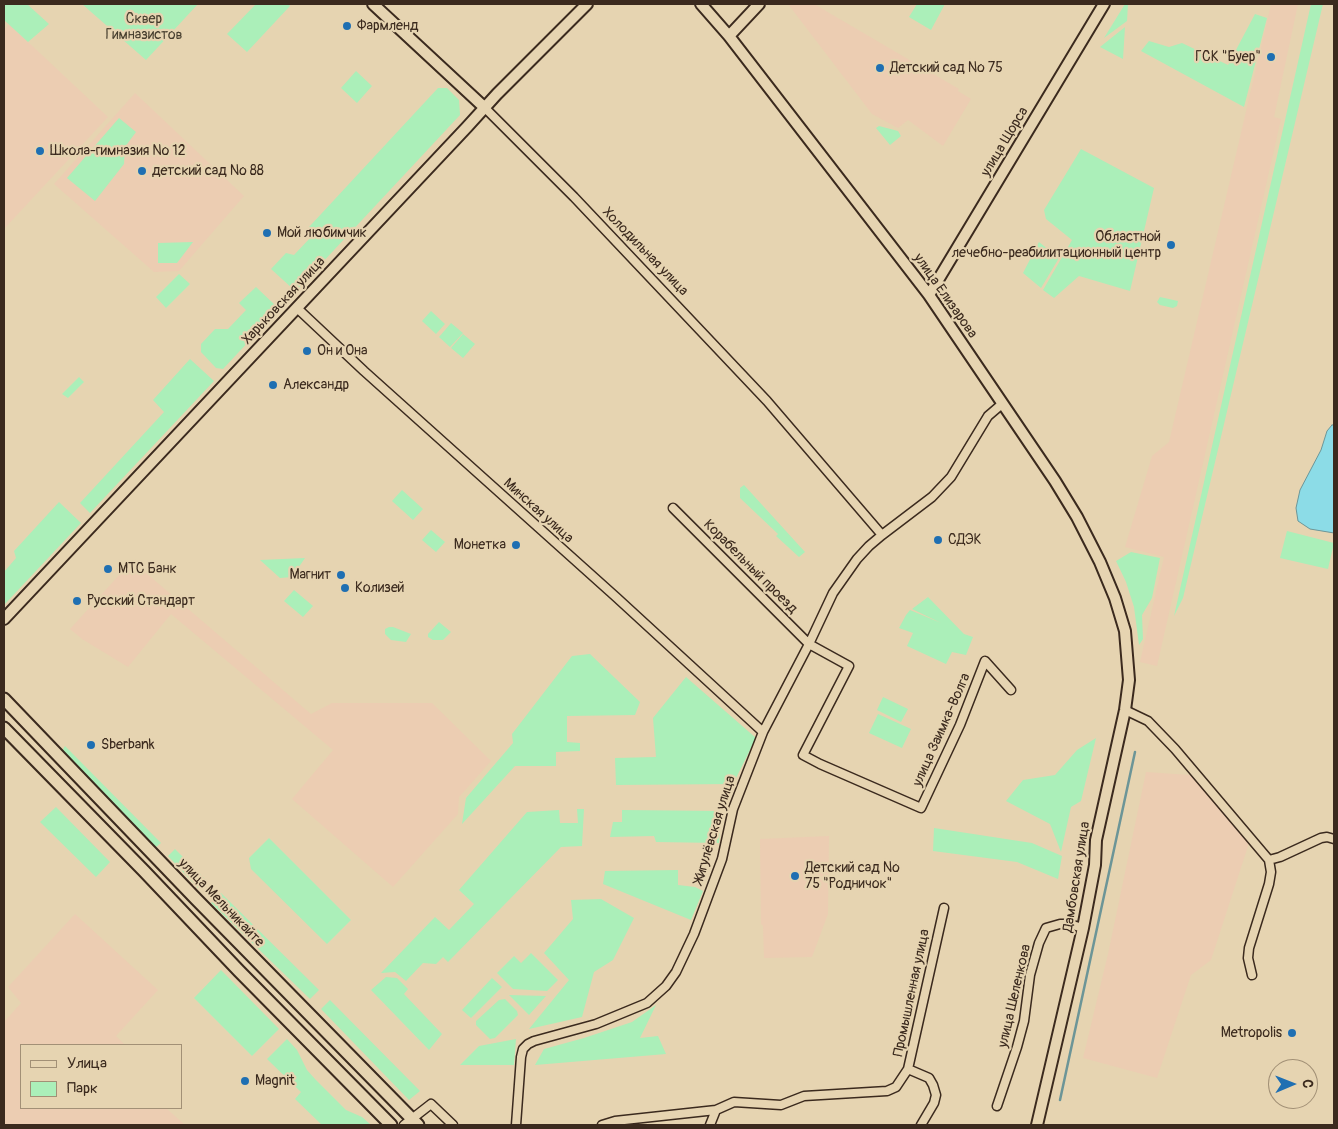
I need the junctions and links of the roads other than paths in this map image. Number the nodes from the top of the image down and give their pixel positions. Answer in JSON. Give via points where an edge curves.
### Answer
{"nodes":[{"id":1,"x":373,"y":4,"type":"edge"},
{"id":2,"x":587,"y":4,"type":"edge"},
{"id":3,"x":701,"y":4,"type":"edge"},
{"id":4,"x":759,"y":4,"type":"edge"},
{"id":5,"x":1104,"y":4,"type":"edge"},
{"id":6,"x":729,"y":36,"type":"junction"},
{"id":7,"x":485,"y":108,"type":"junction"},
{"id":8,"x":929,"y":294,"type":"junction"},
{"id":9,"x":297,"y":308,"type":"junction"},
{"id":10,"x":1002,"y":404,"type":"junction"},
{"id":11,"x":673,"y":508,"type":"dead end"},
{"id":12,"x":882,"y":535,"type":"junction"},
{"id":13,"x":4,"y":619,"type":"edge"},
{"id":14,"x":1125,"y":630,"type":"joint"},
{"id":15,"x":809,"y":644,"type":"junction"},
{"id":16,"x":1011,"y":690,"type":"dead end"},
{"id":17,"x":4,"y":700,"type":"edge"},
{"id":18,"x":1125,"y":710,"type":"junction"},
{"id":19,"x":4,"y":728,"type":"edge"},
{"id":20,"x":763,"y":732,"type":"junction"},
{"id":21,"x":921,"y":808,"type":"joint"},
{"id":22,"x":1334,"y":839,"type":"edge"},
{"id":23,"x":1269,"y":860,"type":"junction"},
{"id":24,"x":944,"y":908,"type":"dead end"},
{"id":25,"x":1083,"y":928,"type":"junction"},
{"id":26,"x":1252,"y":975,"type":"dead end"},
{"id":27,"x":908,"y":1068,"type":"junction"},
{"id":28,"x":997,"y":1106,"type":"dead end"},
{"id":29,"x":716,"y":1110,"type":"junction"},
{"id":30,"x":411,"y":1123,"type":"edge"},
{"id":31,"x":391,"y":1125,"type":"edge"},
{"id":32,"x":453,"y":1125,"type":"edge"},
{"id":33,"x":516,"y":1125,"type":"edge"},
{"id":34,"x":602,"y":1125,"type":"edge"},
{"id":35,"x":710,"y":1125,"type":"edge"},
{"id":36,"x":921,"y":1125,"type":"edge"},
{"id":37,"x":1037,"y":1125,"type":"edge"}],
"edges":[{"from":1,"to":7,"type":"street","name":"Холодильная улица"},
{"from":2,"to":7,"type":"street","name":"Харьковская улица"},
{"from":3,"to":6,"type":"street","name":"улица Елизарова"},
{"from":4,"to":6,"type":"street"},
{"from":5,"to":8,"type":"street","name":"улица Щорса"},
{"from":6,"to":8,"type":"street","name":"улица Елизарова"},
{"from":7,"to":9,"type":"street","name":"Харьковская улица"},
{"from":7,"to":12,"type":"street","name":"Холодильная улица","via":[[767,401]]},
{"from":8,"to":10,"type":"street","name":"улица Елизарова"},
{"from":9,"to":13,"type":"street","name":"Харьковская улица"},
{"from":9,"to":20,"type":"street","name":"Минская улица"},
{"from":10,"to":12,"type":"street","name":"Жигулёвская улица","via":[[988,416],[951,477],[932,497]]},
{"from":10,"to":14,"type":"street","name":"улица Елизарова","via":[[1077,517],[1100,562]]},
{"from":11,"to":15,"type":"street","name":"Корабельный проезд"},
{"from":12,"to":15,"type":"street","name":"Жигулёвская улица","via":[[857,559],[840,582]]},
{"from":14,"to":18,"type":"street","name":"Дамбовская улица","via":[[1129,680]]},
{"from":15,"to":20,"type":"street","name":"Жигулёвская улица"},
{"from":15,"to":21,"type":"street","name":"Корабельный проезд","via":[[849,666],[804,755]]},
{"from":16,"to":21,"type":"street","name":"улица Заимка-Волга","via":[[985,661],[960,725]]},
{"from":17,"to":30,"type":"main road","name":"улица Мельникайте"},
{"from":18,"to":23,"type":"street","via":[[1148,721],[1162,735]]},
{"from":18,"to":25,"type":"street","name":"Дамбовская улица","via":[[1096,840],[1095,866]]},
{"from":19,"to":31,"type":"main road"},
{"from":20,"to":33,"type":"street","name":"Жигулёвская улица","via":[[733,809],[722,860],[676,972],[647,1003],[596,1024],[528,1044],[521,1057]]},
{"from":22,"to":23,"type":"street","via":[[1321,838]]},
{"from":23,"to":26,"type":"street","via":[[1269,884],[1249,948]]},
{"from":24,"to":27,"type":"street","name":"Промышленная улица"},
{"from":25,"to":28,"type":"street","name":"улица Шеленкова","via":[[1069,924],[1046,928],[1030,975],[1017,1047]]},
{"from":25,"to":37,"type":"street","name":"Дамбовская улица"},
{"from":27,"to":29,"type":"street","via":[[896,1087],[888,1091],[804,1096],[781,1105],[734,1102]]},
{"from":27,"to":36,"type":"street","name":"Промышленная улица","via":[[928,1078],[936,1095]]},
{"from":29,"to":34,"type":"street"},
{"from":29,"to":35,"type":"street"},
{"from":30,"to":32,"type":"street","via":[[431,1104]]}]}
